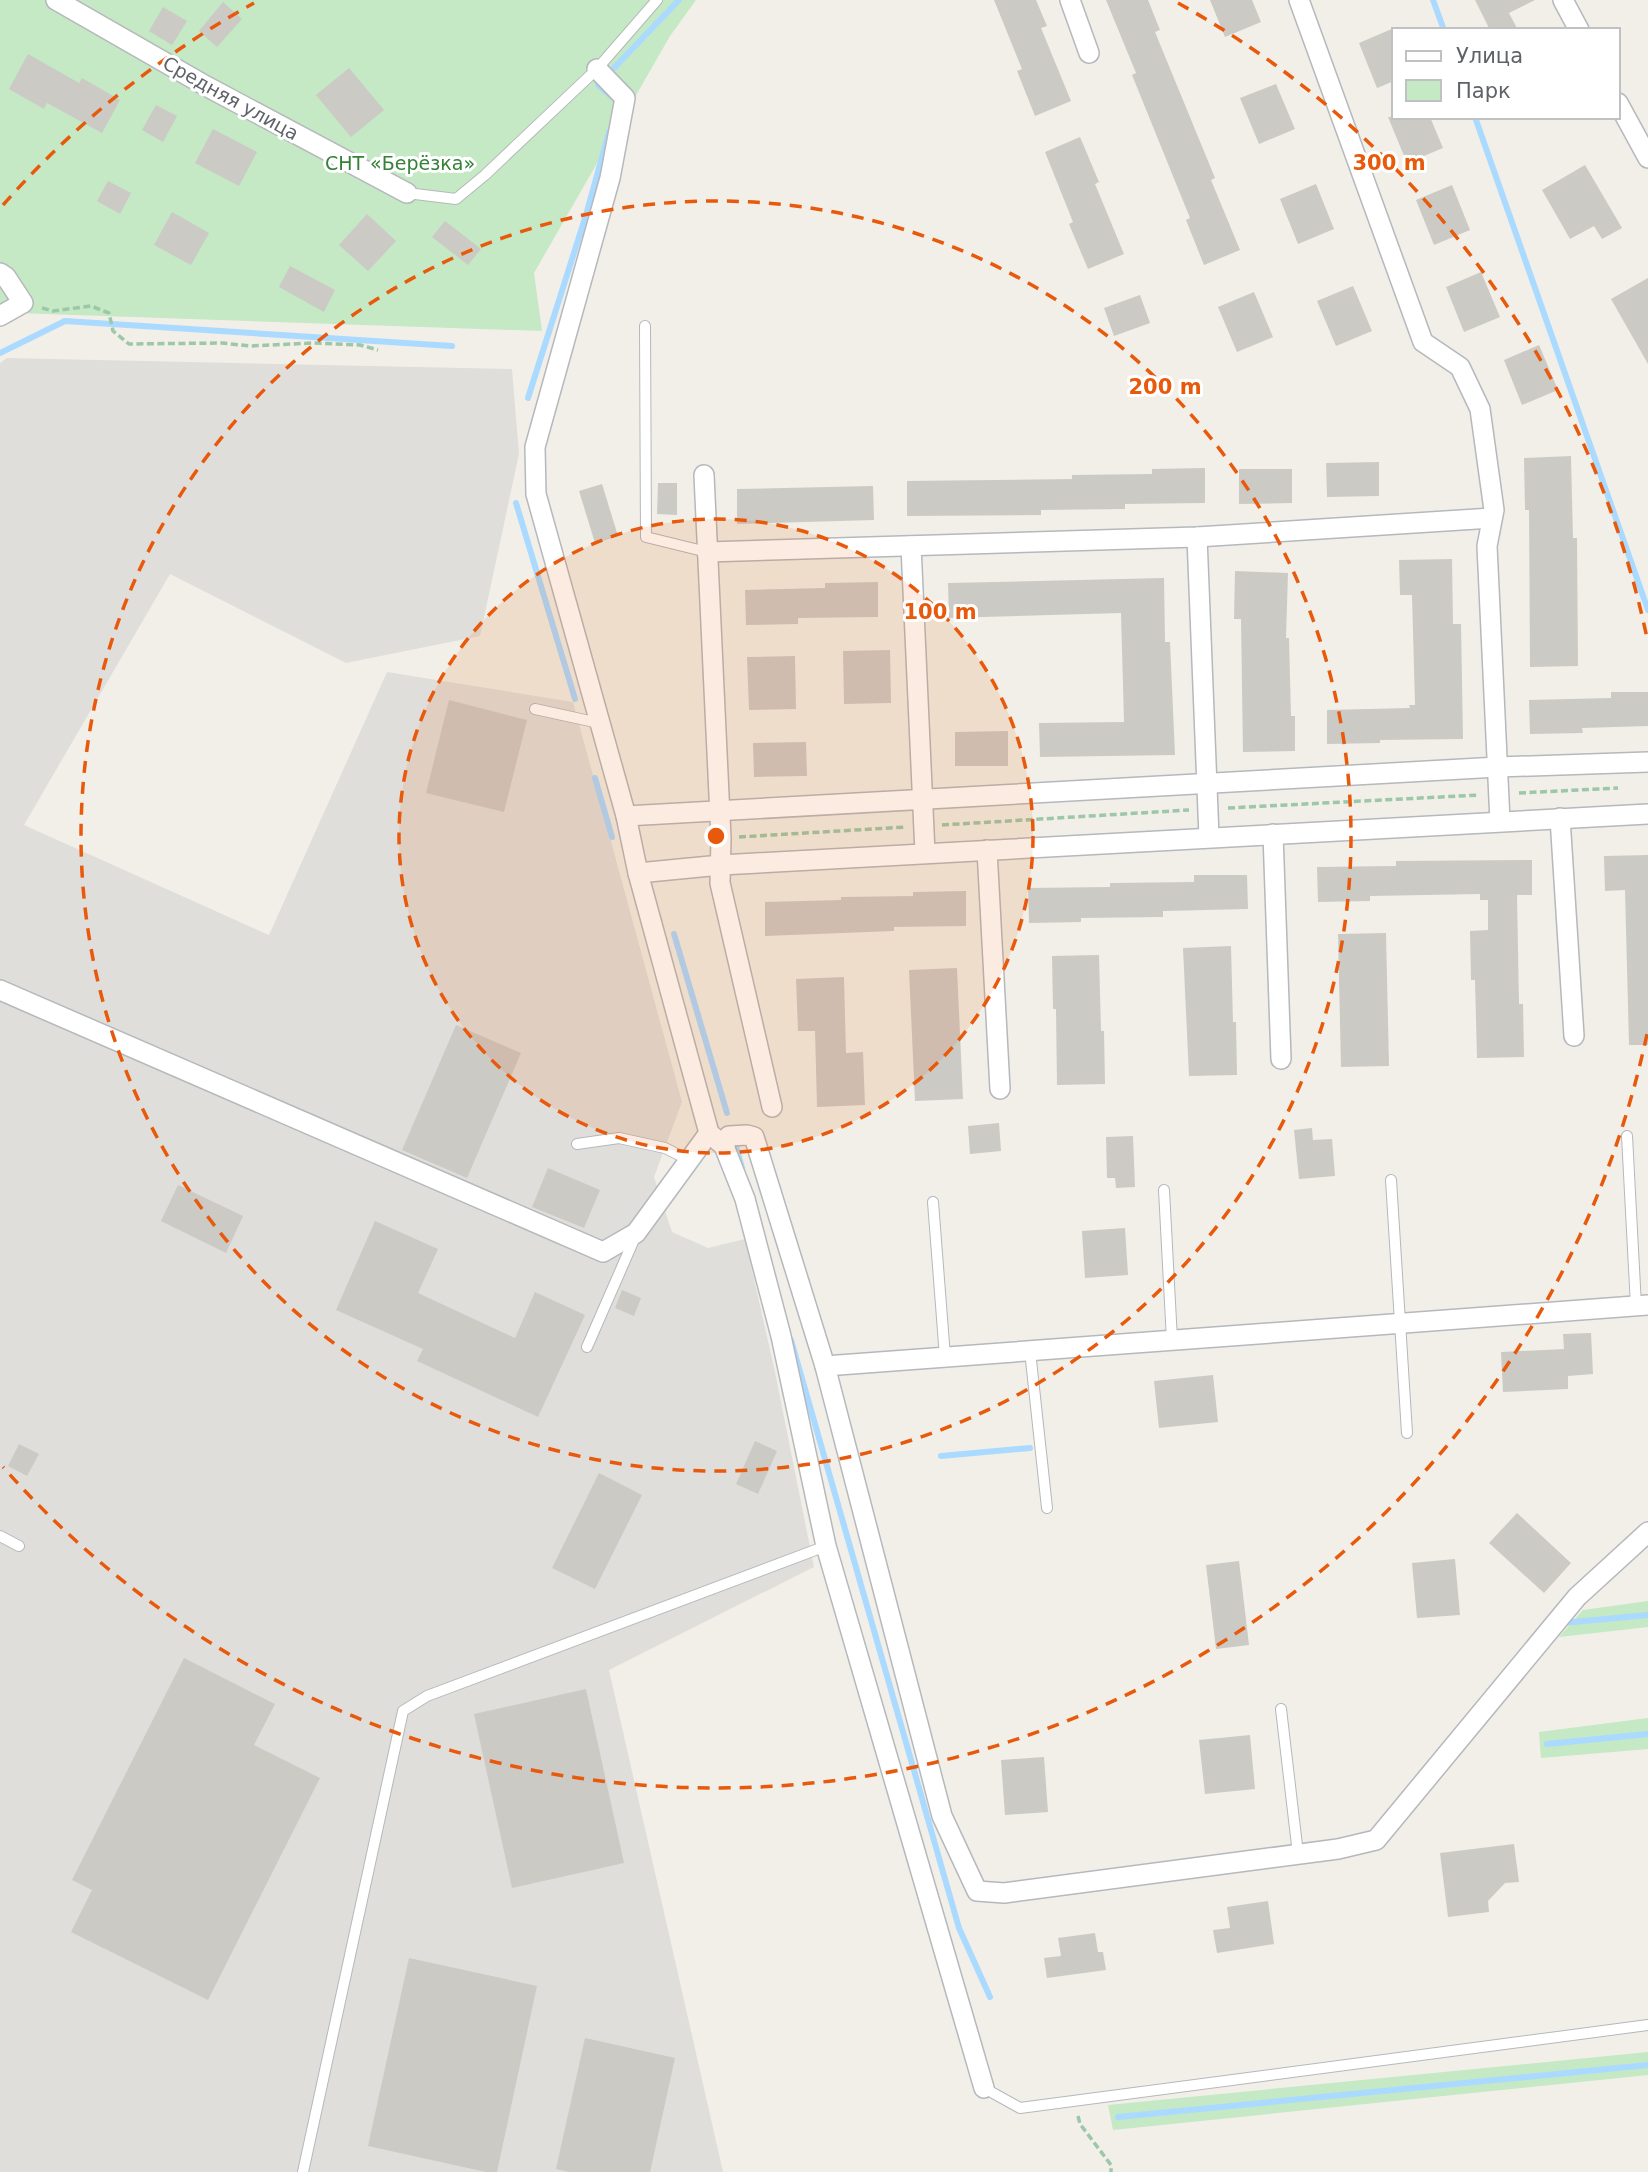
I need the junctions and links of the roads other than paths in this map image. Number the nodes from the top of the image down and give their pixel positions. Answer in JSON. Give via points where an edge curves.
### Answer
{"nodes":[{"id":1,"x":56,"y":0,"type":"edge"},
{"id":2,"x":657,"y":0,"type":"edge"},
{"id":3,"x":1070,"y":0,"type":"edge"},
{"id":4,"x":1299,"y":0,"type":"edge"},
{"id":5,"x":1563,"y":0,"type":"edge"},
{"id":6,"x":1578,"y":28,"type":"edge"},
{"id":7,"x":1089,"y":53,"type":"dead end"},
{"id":8,"x":597,"y":69,"type":"junction"},
{"id":9,"x":1620,"y":107,"type":"edge"},
{"id":10,"x":1648,"y":158,"type":"edge"},
{"id":11,"x":407,"y":193,"type":"joint"},
{"id":12,"x":0,"y":273,"type":"edge"},
{"id":13,"x":0,"y":316,"type":"edge"},
{"id":14,"x":645,"y":326,"type":"dead end"},
{"id":15,"x":704,"y":475,"type":"dead end"},
{"id":16,"x":1492,"y":518,"type":"junction"},
{"id":17,"x":1197,"y":537,"type":"junction"},
{"id":18,"x":911,"y":546,"type":"junction"},
{"id":19,"x":708,"y":552,"type":"junction"},
{"id":20,"x":535,"y":709,"type":"dead end"},
{"id":21,"x":600,"y":723,"type":"junction"},
{"id":22,"x":1648,"y":762,"type":"edge"},
{"id":23,"x":1498,"y":767,"type":"junction"},
{"id":24,"x":1208,"y":784,"type":"junction"},
{"id":25,"x":923,"y":801,"type":"junction"},
{"id":26,"x":720,"y":812,"type":"junction"},
{"id":27,"x":1648,"y":814,"type":"edge"},
{"id":28,"x":626,"y":816,"type":"junction"},
{"id":29,"x":1560,"y":818,"type":"junction"},
{"id":30,"x":1500,"y":821,"type":"junction"},
{"id":31,"x":1273,"y":834,"type":"junction"},
{"id":32,"x":1209,"y":837,"type":"junction"},
{"id":33,"x":987,"y":850,"type":"junction"},
{"id":34,"x":925,"y":853,"type":"junction"},
{"id":35,"x":721,"y":865,"type":"junction"},
{"id":36,"x":638,"y":873,"type":"junction"},
{"id":37,"x":0,"y":990,"type":"edge"},
{"id":38,"x":1574,"y":1036,"type":"dead end"},
{"id":39,"x":1282,"y":1059,"type":"dead end"},
{"id":40,"x":1000,"y":1089,"type":"dead end"},
{"id":41,"x":772,"y":1107,"type":"dead end"},
{"id":42,"x":1627,"y":1136,"type":"dead end"},
{"id":43,"x":716,"y":1139,"type":"junction"},
{"id":44,"x":578,"y":1144,"type":"dead end"},
{"id":45,"x":689,"y":1160,"type":"junction"},
{"id":46,"x":1391,"y":1180,"type":"dead end"},
{"id":47,"x":1164,"y":1191,"type":"dead end"},
{"id":48,"x":933,"y":1202,"type":"dead end"},
{"id":49,"x":636,"y":1233,"type":"junction"},
{"id":50,"x":1642,"y":1305,"type":"edge"},
{"id":51,"x":1399,"y":1323,"type":"junction"},
{"id":52,"x":1172,"y":1340,"type":"junction"},
{"id":53,"x":587,"y":1347,"type":"dead end"},
{"id":54,"x":1030,"y":1351,"type":"junction"},
{"id":55,"x":945,"y":1357,"type":"junction"},
{"id":56,"x":825,"y":1366,"type":"junction"},
{"id":57,"x":1406,"y":1433,"type":"dead end"},
{"id":58,"x":1047,"y":1508,"type":"dead end"},
{"id":59,"x":1648,"y":1531,"type":"edge"},
{"id":60,"x":0,"y":1536,"type":"edge"},
{"id":61,"x":19,"y":1546,"type":"dead end"},
{"id":62,"x":825,"y":1546,"type":"junction"},
{"id":63,"x":1281,"y":1709,"type":"dead end"},
{"id":64,"x":1298,"y":1854,"type":"junction"},
{"id":65,"x":1648,"y":2025,"type":"edge"},
{"id":66,"x":984,"y":2088,"type":"joint"},
{"id":67,"x":303,"y":2172,"type":"edge"}],
"edges":[{"from":1,"to":11,"type":"street","name":"Средняя улица"},
{"from":2,"to":8,"type":"lane"},
{"from":3,"to":7,"type":"street"},
{"from":4,"to":16,"type":"street","via":[[1423,342],[1460,367],[1480,409]]},
{"from":5,"to":6,"type":"street"},
{"from":8,"to":11,"type":"lane","via":[[456,199]]},
{"from":8,"to":21,"type":"street","via":[[625,97],[610,178],[536,447],[536,494]]},
{"from":9,"to":10,"type":"street"},
{"from":12,"to":13,"type":"street","via":[[23,303]]},
{"from":14,"to":19,"type":"lane","via":[[646,537]]},
{"from":15,"to":19,"type":"street"},
{"from":16,"to":17,"type":"street"},
{"from":16,"to":23,"type":"street","via":[[1487,546]]},
{"from":17,"to":18,"type":"street"},
{"from":17,"to":24,"type":"street"},
{"from":18,"to":19,"type":"street"},
{"from":18,"to":25,"type":"street"},
{"from":19,"to":26,"type":"street"},
{"from":20,"to":21,"type":"lane"},
{"from":21,"to":28,"type":"street"},
{"from":22,"to":23,"type":"street"},
{"from":23,"to":24,"type":"street"},
{"from":23,"to":30,"type":"street"},
{"from":24,"to":25,"type":"street"},
{"from":24,"to":32,"type":"street"},
{"from":25,"to":26,"type":"street"},
{"from":25,"to":34,"type":"street"},
{"from":26,"to":28,"type":"street"},
{"from":26,"to":35,"type":"street"},
{"from":27,"to":29,"type":"street"},
{"from":28,"to":36,"type":"street"},
{"from":29,"to":30,"type":"street"},
{"from":29,"to":38,"type":"street"},
{"from":30,"to":31,"type":"street"},
{"from":31,"to":32,"type":"street"},
{"from":31,"to":39,"type":"street"},
{"from":32,"to":33,"type":"street"},
{"from":33,"to":34,"type":"street"},
{"from":33,"to":40,"type":"street"},
{"from":34,"to":35,"type":"street"},
{"from":35,"to":36,"type":"street"},
{"from":35,"to":41,"type":"street","via":[[720,883]]},
{"from":36,"to":43,"type":"street"},
{"from":37,"to":49,"type":"street","via":[[603,1252]]},
{"from":42,"to":50,"type":"lane"},
{"from":43,"to":45,"type":"street"},
{"from":43,"to":56,"type":"street","via":[[754,1137]]},
{"from":43,"to":62,"type":"street","via":[[745,1199],[781,1336]]},
{"from":44,"to":45,"type":"lane","via":[[618,1138],[665,1148]]},
{"from":45,"to":49,"type":"street"},
{"from":46,"to":51,"type":"lane"},
{"from":47,"to":52,"type":"lane"},
{"from":48,"to":55,"type":"lane"},
{"from":49,"to":53,"type":"lane"},
{"from":50,"to":51,"type":"street"},
{"from":51,"to":52,"type":"street"},
{"from":51,"to":57,"type":"lane"},
{"from":52,"to":54,"type":"street"},
{"from":54,"to":55,"type":"street"},
{"from":54,"to":58,"type":"lane"},
{"from":55,"to":56,"type":"street"},
{"from":56,"to":64,"type":"street","via":[[942,1815],[977,1891],[1004,1892]]},
{"from":59,"to":64,"type":"street","via":[[1577,1597],[1376,1840]]},
{"from":60,"to":61,"type":"lane"},
{"from":62,"to":66,"type":"street"},
{"from":62,"to":67,"type":"lane","via":[[427,1696],[403,1711]]},
{"from":63,"to":64,"type":"lane"},
{"from":65,"to":66,"type":"lane","via":[[1020,2108]]}]}
